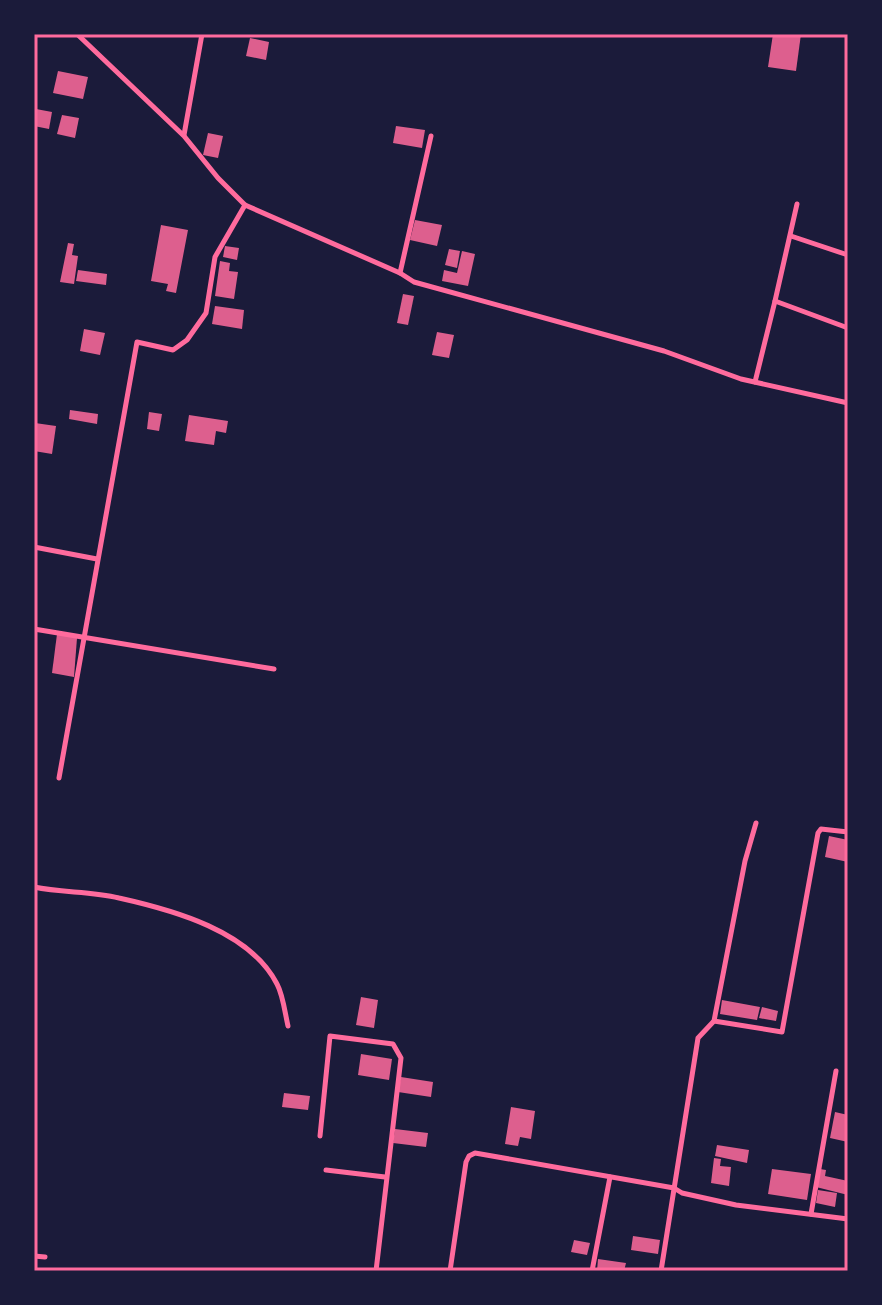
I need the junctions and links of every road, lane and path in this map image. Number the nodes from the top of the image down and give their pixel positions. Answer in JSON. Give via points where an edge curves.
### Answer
{"nodes":[{"id":1,"x":77,"y":34,"type":"edge"},
{"id":2,"x":202,"y":34,"type":"edge"},
{"id":3,"x":184,"y":136,"type":"junction"},
{"id":4,"x":431,"y":136,"type":"dead end"},
{"id":5,"x":797,"y":204,"type":"dead end"},
{"id":6,"x":245,"y":205,"type":"junction"},
{"id":7,"x":791,"y":236,"type":"junction"},
{"id":8,"x":848,"y":255,"type":"edge"},
{"id":9,"x":400,"y":273,"type":"junction"},
{"id":10,"x":775,"y":301,"type":"junction"},
{"id":11,"x":848,"y":328,"type":"edge"},
{"id":12,"x":755,"y":382,"type":"junction"},
{"id":13,"x":848,"y":403,"type":"edge"},
{"id":14,"x":34,"y":547,"type":"edge"},
{"id":15,"x":97,"y":559,"type":"junction"},
{"id":16,"x":34,"y":629,"type":"edge"},
{"id":17,"x":83,"y":638,"type":"junction"},
{"id":18,"x":274,"y":669,"type":"dead end"},
{"id":19,"x":59,"y":778,"type":"dead end"},
{"id":20,"x":756,"y":823,"type":"dead end"},
{"id":21,"x":848,"y":832,"type":"edge"},
{"id":22,"x":34,"y":887,"type":"edge"},
{"id":23,"x":714,"y":1021,"type":"junction"},
{"id":24,"x":288,"y":1026,"type":"dead end"},
{"id":25,"x":836,"y":1071,"type":"dead end"},
{"id":26,"x":320,"y":1136,"type":"dead end"},
{"id":27,"x":326,"y":1170,"type":"dead end"},
{"id":28,"x":385,"y":1177,"type":"junction"},
{"id":29,"x":610,"y":1177,"type":"junction"},
{"id":30,"x":674,"y":1188,"type":"junction"},
{"id":31,"x":811,"y":1214,"type":"junction"},
{"id":32,"x":848,"y":1219,"type":"edge"},
{"id":33,"x":34,"y":1256,"type":"edge"},
{"id":34,"x":45,"y":1257,"type":"dead end"},
{"id":35,"x":376,"y":1271,"type":"edge"},
{"id":36,"x":450,"y":1271,"type":"edge"},
{"id":37,"x":592,"y":1271,"type":"edge"},
{"id":38,"x":661,"y":1271,"type":"edge"}],
"edges":[{"from":1,"to":3,"type":"street"},
{"from":2,"to":3,"type":"street"},
{"from":3,"to":6,"type":"street"},
{"from":4,"to":9,"type":"street"},
{"from":5,"to":7,"type":"street"},
{"from":6,"to":9,"type":"street"},
{"from":6,"to":15,"type":"street","via":[[215,257],[206,313],[187,340],[173,350],[137,342]]},
{"from":7,"to":8,"type":"street"},
{"from":7,"to":10,"type":"street"},
{"from":9,"to":12,"type":"street","via":[[414,282],[664,351]]},
{"from":10,"to":11,"type":"street"},
{"from":10,"to":12,"type":"street"},
{"from":12,"to":13,"type":"street"},
{"from":14,"to":15,"type":"street"},
{"from":15,"to":17,"type":"street"},
{"from":16,"to":17,"type":"street"},
{"from":17,"to":18,"type":"street"},
{"from":17,"to":19,"type":"street"},
{"from":20,"to":23,"type":"street"},
{"from":21,"to":23,"type":"street","via":[[818,833],[782,1032]]},
{"from":22,"to":24,"type":"street","via":[[118,898],[234,937],[278,984]]},
{"from":23,"to":30,"type":"street","via":[[698,1038]]},
{"from":25,"to":31,"type":"street"},
{"from":26,"to":28,"type":"street","via":[[330,1036],[393,1044],[401,1058]]},
{"from":27,"to":28,"type":"street"},
{"from":28,"to":35,"type":"street"},
{"from":29,"to":30,"type":"street"},
{"from":29,"to":36,"type":"street","via":[[469,1156]]},
{"from":29,"to":37,"type":"street"},
{"from":30,"to":31,"type":"street","via":[[736,1205]]},
{"from":30,"to":38,"type":"street"},
{"from":31,"to":32,"type":"street"},
{"from":33,"to":34,"type":"street"}]}
